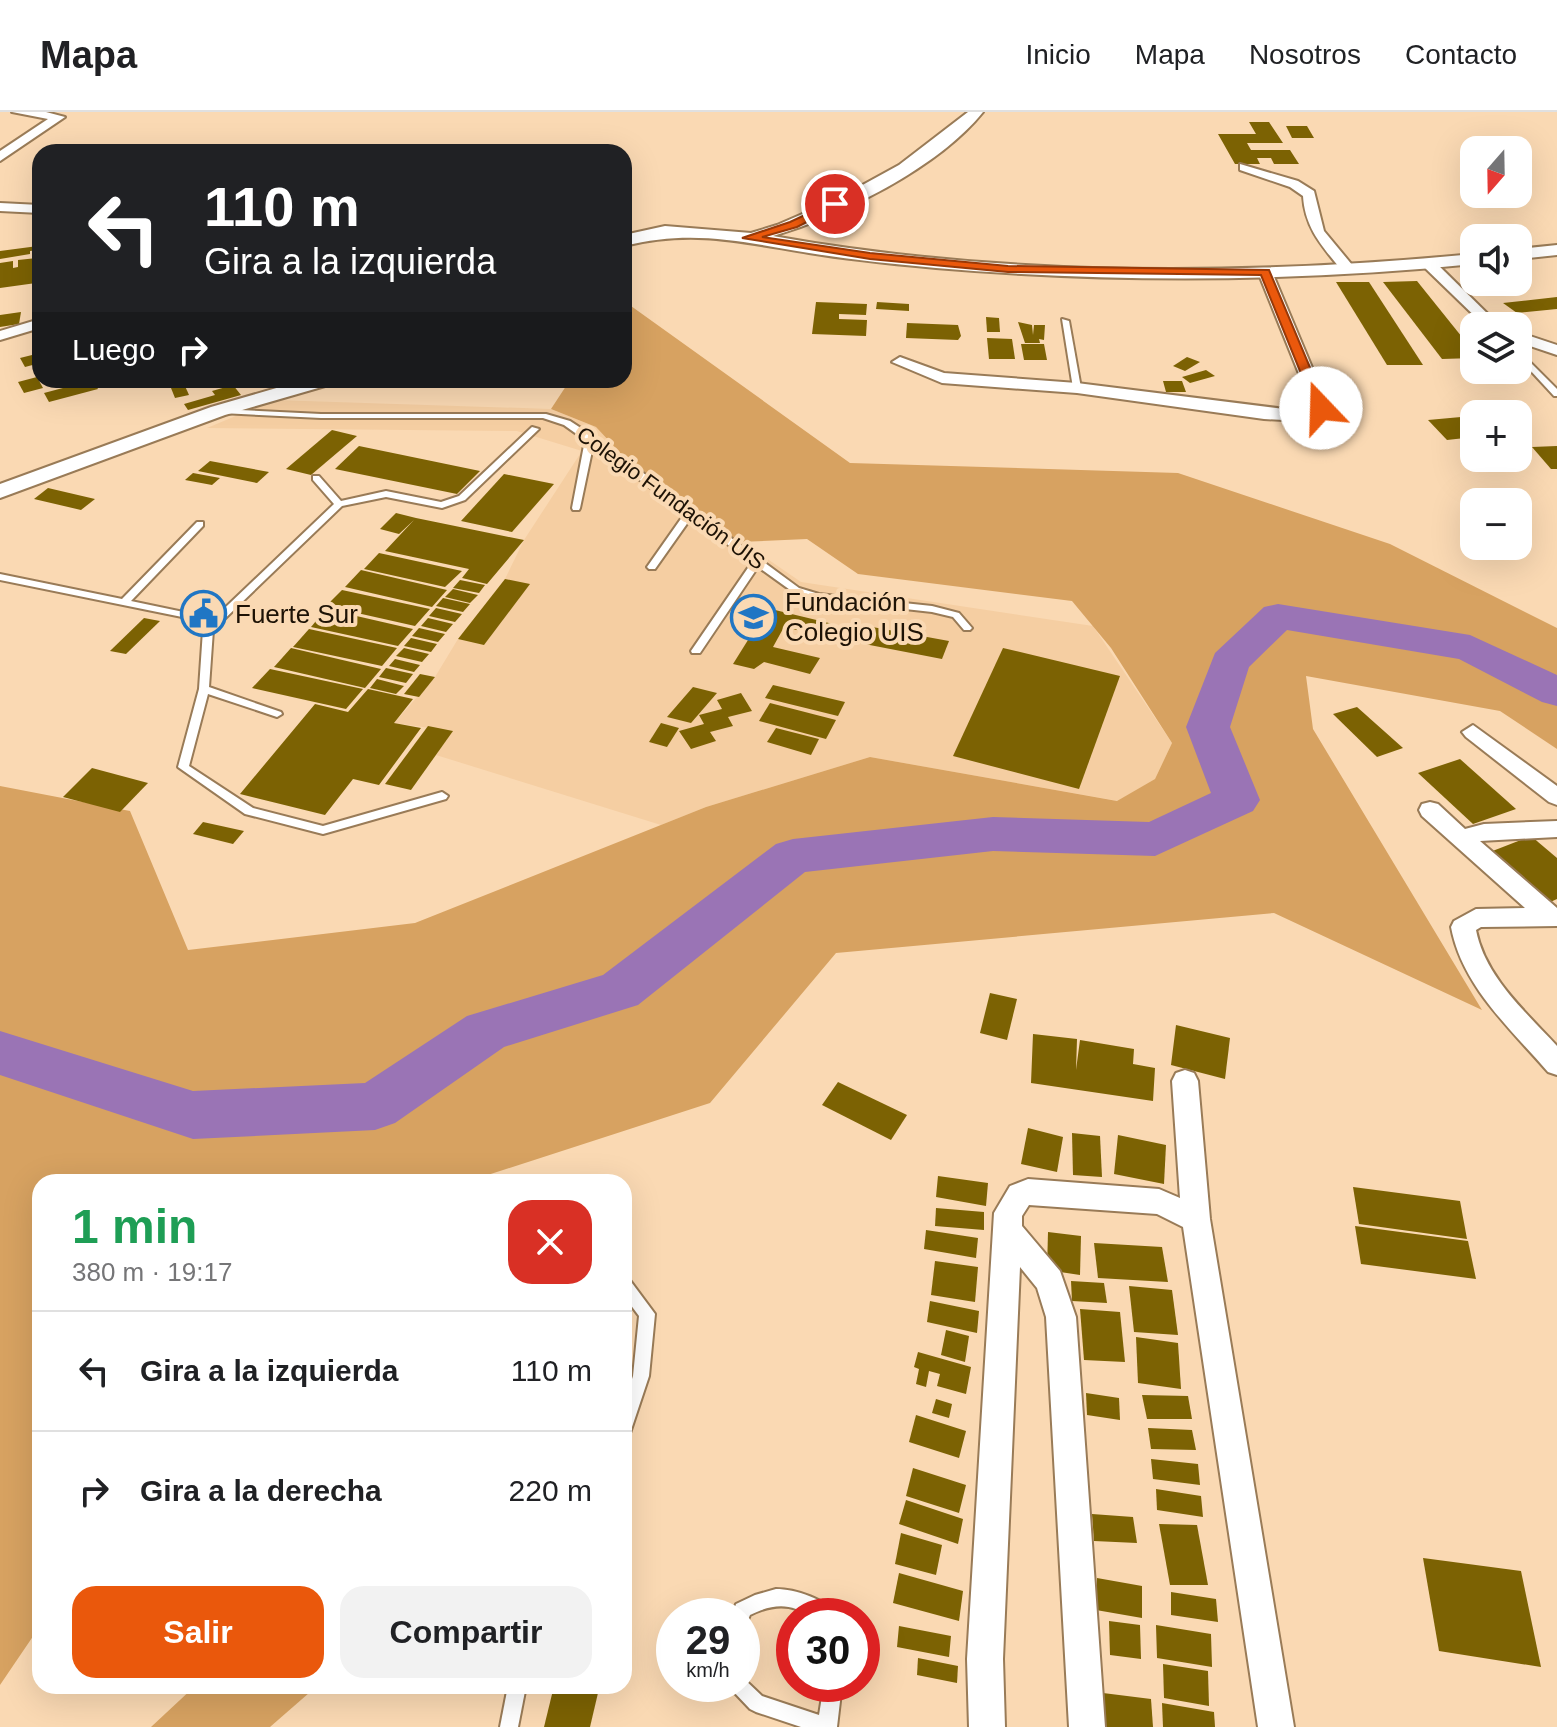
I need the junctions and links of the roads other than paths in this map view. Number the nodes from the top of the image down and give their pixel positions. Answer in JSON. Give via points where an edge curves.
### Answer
{"nodes":[{"id":1,"x":18,"y":112,"type":"edge"},
{"id":2,"x":976,"y":112,"type":"edge"},
{"id":3,"x":0,"y":157,"type":"edge"},
{"id":4,"x":1244,"y":167,"type":"dead end"},
{"id":5,"x":0,"y":207,"type":"edge"},
{"id":6,"x":32,"y":209,"type":"edge"},
{"id":7,"x":632,"y":236,"type":"edge"},
{"id":8,"x":748,"y":238,"type":"junction"},
{"id":9,"x":1557,"y":250,"type":"edge"},
{"id":10,"x":1532,"y":253,"type":"edge"},
{"id":11,"x":1460,"y":261,"type":"edge"},
{"id":12,"x":1429,"y":264,"type":"junction"},
{"id":13,"x":1348,"y":269,"type":"junction"},
{"id":14,"x":1265,"y":272,"type":"junction"},
{"id":15,"x":1479,"y":312,"type":"edge"},
{"id":16,"x":1065,"y":321,"type":"dead end"},
{"id":17,"x":32,"y":326,"type":"edge"},
{"id":18,"x":0,"y":336,"type":"edge"},
{"id":19,"x":1532,"y":342,"type":"edge"},
{"id":20,"x":1557,"y":350,"type":"edge"},
{"id":21,"x":900,"y":362,"type":"dead end"},
{"id":22,"x":1532,"y":367,"type":"edge"},
{"id":23,"x":297,"y":388,"type":"edge"},
{"id":24,"x":1077,"y":388,"type":"junction"},
{"id":25,"x":1557,"y":394,"type":"edge"},
{"id":26,"x":218,"y":411,"type":"junction"},
{"id":27,"x":535,"y":429,"type":"dead end"},
{"id":28,"x":590,"y":438,"type":"junction"},
{"id":29,"x":316,"y":478,"type":"dead end"},
{"id":30,"x":0,"y":491,"type":"edge"},
{"id":31,"x":339,"y":504,"type":"junction"},
{"id":32,"x":576,"y":508,"type":"dead end"},
{"id":33,"x":690,"y":513,"type":"junction"},
{"id":34,"x":200,"y":524,"type":"dead end"},
{"id":35,"x":757,"y":562,"type":"junction"},
{"id":36,"x":652,"y":567,"type":"dead end"},
{"id":37,"x":0,"y":577,"type":"edge"},
{"id":38,"x":126,"y":601,"type":"junction"},
{"id":39,"x":967,"y":628,"type":"dead end"},
{"id":40,"x":208,"y":629,"type":"junction"},
{"id":41,"x":696,"y":651,"type":"dead end"},
{"id":42,"x":204,"y":689,"type":"junction"},
{"id":43,"x":277,"y":714,"type":"dead end"},
{"id":44,"x":1473,"y":732,"type":"dead end"},
{"id":45,"x":442,"y":796,"type":"dead end"},
{"id":46,"x":1557,"y":797,"type":"edge"},
{"id":47,"x":1430,"y":810,"type":"dead end"},
{"id":48,"x":1557,"y":829,"type":"edge"},
{"id":49,"x":1460,"y":838,"type":"junction"},
{"id":50,"x":1554,"y":918,"type":"edge"},
{"id":51,"x":1557,"y":1064,"type":"edge"},
{"id":52,"x":1185,"y":1081,"type":"dead end"},
{"id":53,"x":1196,"y":1219,"type":"junction"},
{"id":54,"x":1005,"y":1227,"type":"junction"},
{"id":55,"x":632,"y":1294,"type":"edge"},
{"id":56,"x":632,"y":1403,"type":"edge"},
{"id":57,"x":799,"y":1598,"type":"edge"},
{"id":58,"x":760,"y":1601,"type":"edge"},
{"id":59,"x":515,"y":1694,"type":"edge"},
{"id":60,"x":755,"y":1702,"type":"edge"},
{"id":61,"x":831,"y":1702,"type":"edge"},
{"id":62,"x":828,"y":1726,"type":"edge"},
{"id":63,"x":509,"y":1727,"type":"edge"},
{"id":64,"x":987,"y":1727,"type":"edge"},
{"id":65,"x":1087,"y":1727,"type":"edge"},
{"id":66,"x":1276,"y":1727,"type":"edge"}],
"edges":[{"from":1,"to":3,"type":"street","via":[[59,117]]},
{"from":2,"to":8,"type":"street","via":[[916,163],[793,224]]},
{"from":4,"to":13,"type":"street","via":[[1309,194],[1318,232]]},
{"from":5,"to":6,"type":"street"},
{"from":7,"to":8,"type":"street","via":[[677,232]]},
{"from":8,"to":14,"type":"street","via":[[1008,269]]},
{"from":9,"to":10,"type":"street"},
{"from":11,"to":12,"type":"street"},
{"from":12,"to":13,"type":"street"},
{"from":12,"to":15,"type":"street"},
{"from":13,"to":14,"type":"street"},
{"from":14,"to":24,"type":"street","via":[[1318,398],[1321,408],[1313,413],[1264,414]]},
{"from":16,"to":24,"type":"lane"},
{"from":17,"to":18,"type":"street"},
{"from":19,"to":20,"type":"street"},
{"from":21,"to":24,"type":"street","via":[[942,378]]},
{"from":22,"to":25,"type":"lane"},
{"from":23,"to":26,"type":"street"},
{"from":26,"to":28,"type":"lane","name":"Colegio Fundación UIS","via":[[543,416]]},
{"from":26,"to":30,"type":"street"},
{"from":27,"to":31,"type":"lane","via":[[462,498],[442,505],[386,494]]},
{"from":28,"to":32,"type":"lane"},
{"from":28,"to":33,"type":"lane","name":"Colegio Fundación UIS"},
{"from":29,"to":31,"type":"lane"},
{"from":31,"to":40,"type":"lane"},
{"from":33,"to":35,"type":"lane","name":"Colegio Fundación UIS"},
{"from":33,"to":36,"type":"lane"},
{"from":34,"to":38,"type":"lane"},
{"from":35,"to":39,"type":"lane","name":"Colegio Fundación UIS","via":[[796,590],[818,597],[932,609],[956,615]]},
{"from":35,"to":41,"type":"lane"},
{"from":37,"to":38,"type":"lane"},
{"from":38,"to":40,"type":"lane","via":[[190,616]]},
{"from":40,"to":42,"type":"lane"},
{"from":42,"to":43,"type":"lane"},
{"from":42,"to":45,"type":"lane","via":[[183,767],[249,811],[323,830]]},
{"from":44,"to":46,"type":"street"},
{"from":47,"to":49,"type":"street"},
{"from":48,"to":49,"type":"street"},
{"from":49,"to":50,"type":"street"},
{"from":50,"to":51,"type":"street","via":[[1476,918],[1463,927],[1464,945],[1476,966]]},
{"from":52,"to":53,"type":"street"},
{"from":53,"to":54,"type":"street","via":[[1159,1202],[1028,1192],[1013,1205]]},
{"from":53,"to":66,"type":"street"},
{"from":54,"to":64,"type":"street","via":[[985,1659]]},
{"from":54,"to":65,"type":"street","via":[[1050,1281],[1061,1317]]},
{"from":55,"to":56,"type":"lane","via":[[647,1314],[641,1376]]},
{"from":57,"to":58,"type":"lane"},
{"from":59,"to":63,"type":"lane"},
{"from":60,"to":62,"type":"lane"},
{"from":61,"to":62,"type":"lane"}]}
